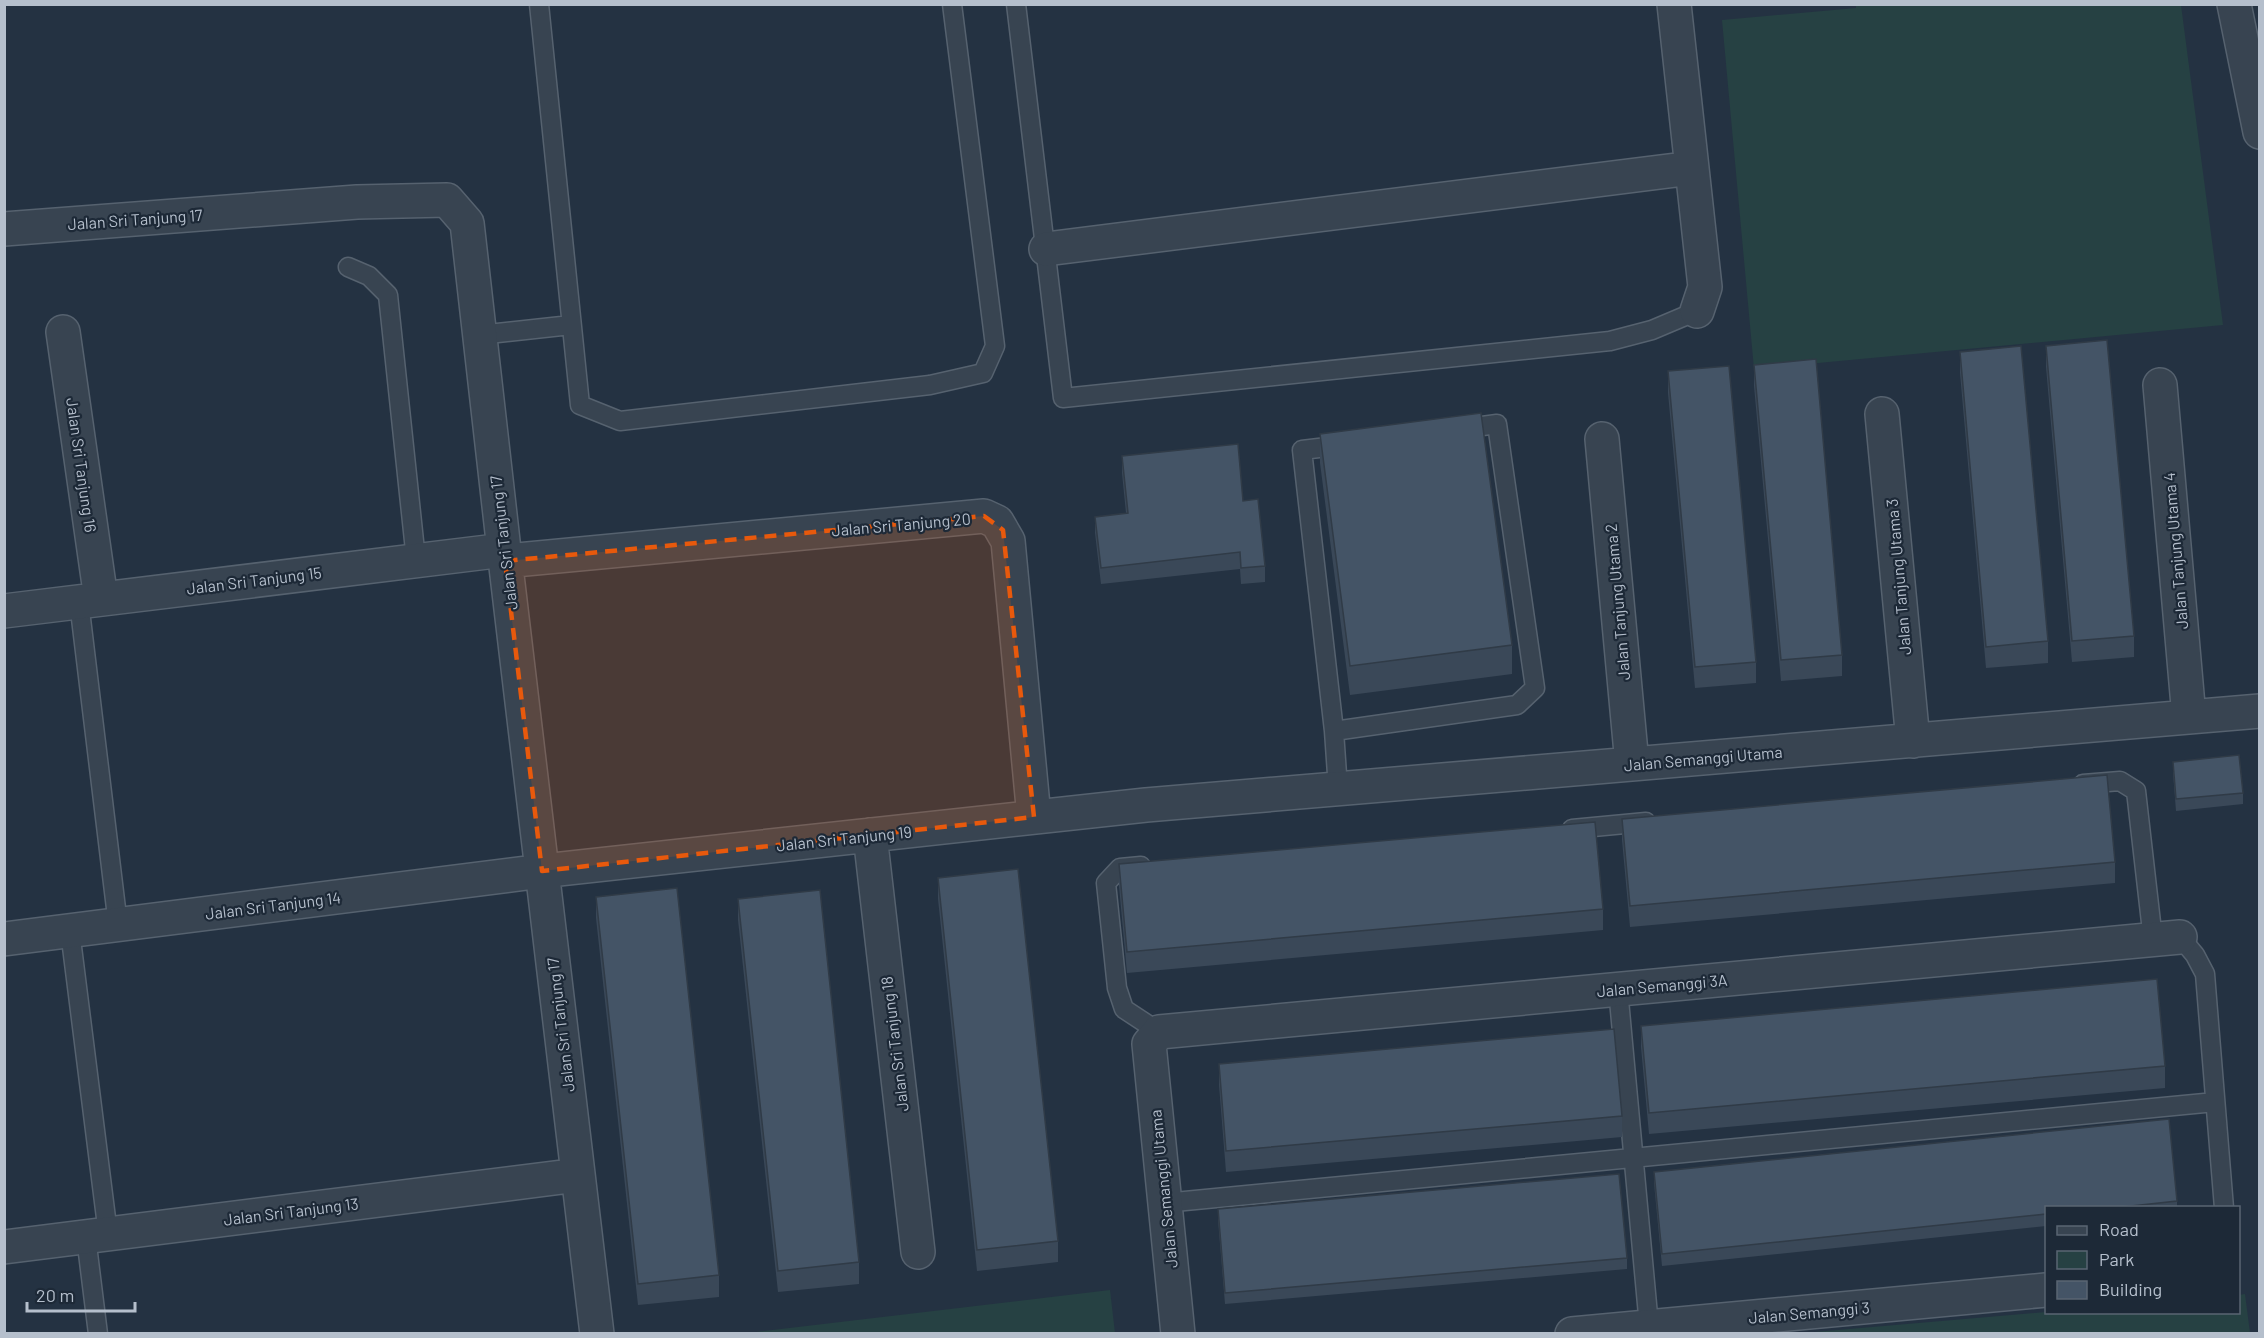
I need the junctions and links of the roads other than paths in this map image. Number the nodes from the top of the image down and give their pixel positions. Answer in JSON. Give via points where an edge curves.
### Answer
{"nodes":[{"id":1,"x":539,"y":4,"type":"edge"},
{"id":2,"x":952,"y":4,"type":"edge"},
{"id":3,"x":1016,"y":4,"type":"edge"},
{"id":4,"x":1674,"y":4,"type":"edge"},
{"id":5,"x":2234,"y":4,"type":"edge"},
{"id":6,"x":2259,"y":132,"type":"edge"},
{"id":7,"x":1692,"y":168,"type":"junction"},
{"id":8,"x":4,"y":229,"type":"edge"},
{"id":9,"x":1046,"y":249,"type":"junction"},
{"id":10,"x":348,"y":267,"type":"dead end"},
{"id":11,"x":1697,"y":311,"type":"joint"},
{"id":12,"x":571,"y":325,"type":"junction"},
{"id":13,"x":63,"y":332,"type":"dead end"},
{"id":14,"x":479,"y":336,"type":"junction"},
{"id":15,"x":2160,"y":385,"type":"dead end"},
{"id":16,"x":1882,"y":414,"type":"dead end"},
{"id":17,"x":1440,"y":432,"type":"edge"},
{"id":18,"x":1602,"y":439,"type":"dead end"},
{"id":19,"x":1360,"y":442,"type":"edge"},
{"id":20,"x":504,"y":555,"type":"junction"},
{"id":21,"x":417,"y":560,"type":"junction"},
{"id":22,"x":90,"y":600,"type":"junction"},
{"id":23,"x":4,"y":611,"type":"edge"},
{"id":24,"x":2259,"y":711,"type":"edge"},
{"id":25,"x":2189,"y":717,"type":"junction"},
{"id":26,"x":1334,"y":731,"type":"junction"},
{"id":27,"x":1913,"y":741,"type":"junction"},
{"id":28,"x":1632,"y":764,"type":"junction"},
{"id":29,"x":2061,"y":786,"type":"edge"},
{"id":30,"x":1338,"y":789,"type":"junction"},
{"id":31,"x":1146,"y":805,"type":"joint"},
{"id":32,"x":1034,"y":817,"type":"junction"},
{"id":33,"x":1668,"y":820,"type":"edge"},
{"id":34,"x":1549,"y":831,"type":"edge"},
{"id":35,"x":870,"y":835,"type":"junction"},
{"id":36,"x":1156,"y":865,"type":"edge"},
{"id":37,"x":542,"y":871,"type":"junction"},
{"id":38,"x":118,"y":925,"type":"junction"},
{"id":39,"x":70,"y":931,"type":"junction"},
{"id":40,"x":2167,"y":938,"type":"junction"},
{"id":41,"x":4,"y":939,"type":"edge"},
{"id":42,"x":1618,"y":989,"type":"junction"},
{"id":43,"x":1154,"y":1038,"type":"junction"},
{"id":44,"x":2215,"y":1102,"type":"junction"},
{"id":45,"x":1633,"y":1158,"type":"junction"},
{"id":46,"x":578,"y":1175,"type":"junction"},
{"id":47,"x":1164,"y":1203,"type":"junction"},
{"id":48,"x":2224,"y":1206,"type":"edge"},
{"id":49,"x":97,"y":1235,"type":"junction"},
{"id":50,"x":4,"y":1247,"type":"edge"},
{"id":51,"x":918,"y":1252,"type":"dead end"},
{"id":52,"x":2045,"y":1290,"type":"edge"},
{"id":53,"x":1649,"y":1326,"type":"junction"},
{"id":54,"x":98,"y":1334,"type":"edge"},
{"id":55,"x":597,"y":1334,"type":"edge"},
{"id":56,"x":1178,"y":1334,"type":"edge"},
{"id":57,"x":1572,"y":1334,"type":"edge"}],
"edges":[{"from":1,"to":12,"type":"lane"},
{"from":2,"to":12,"type":"lane","via":[[995,346],[983,373],[930,385],[620,421],[580,405]]},
{"from":3,"to":9,"type":"lane"},
{"from":4,"to":7,"type":"street"},
{"from":5,"to":6,"type":"street"},
{"from":7,"to":9,"type":"street"},
{"from":7,"to":11,"type":"street","via":[[1705,287]]},
{"from":8,"to":14,"type":"street","name":"Jalan Sri Tanjung 17","via":[[357,202],[447,200],[467,223]]},
{"from":9,"to":11,"type":"lane","via":[[1063,398],[1610,341],[1652,330]]},
{"from":10,"to":21,"type":"lane","via":[[369,276],[388,296]]},
{"from":12,"to":14,"type":"lane"},
{"from":13,"to":22,"type":"street","name":"Jalan Sri Tanjung 16"},
{"from":14,"to":20,"type":"street","name":"Jalan Sri Tanjung 17"},
{"from":15,"to":25,"type":"street","name":"Jalan Tanjung Utama 4"},
{"from":16,"to":27,"type":"street","name":"Jalan Tanjung Utama 3"},
{"from":17,"to":26,"type":"lane","via":[[1497,424],[1535,688],[1517,705]]},
{"from":18,"to":28,"type":"street","name":"Jalan Tanjung Utama 2"},
{"from":19,"to":26,"type":"lane","via":[[1302,450]]},
{"from":20,"to":21,"type":"street","name":"Jalan Sri Tanjung 15"},
{"from":20,"to":32,"type":"street","name":"Jalan Sri Tanjung 20","via":[[984,516],[997,522],[1008,541]]},
{"from":20,"to":37,"type":"street","name":"Jalan Sri Tanjung 17"},
{"from":21,"to":22,"type":"street","name":"Jalan Sri Tanjung 15"},
{"from":22,"to":23,"type":"street","name":"Jalan Sri Tanjung 15"},
{"from":22,"to":38,"type":"lane"},
{"from":24,"to":25,"type":"street","name":"Jalan Semanggi Utama"},
{"from":25,"to":27,"type":"street","name":"Jalan Semanggi Utama"},
{"from":26,"to":30,"type":"lane"},
{"from":27,"to":28,"type":"street","name":"Jalan Semanggi Utama"},
{"from":28,"to":30,"type":"street","name":"Jalan Semanggi Utama"},
{"from":29,"to":40,"type":"lane","via":[[2120,781],[2136,791]]},
{"from":30,"to":31,"type":"street","name":"Jalan Semanggi Utama"},
{"from":31,"to":32,"type":"street","name":"Jalan Sri Tanjung 19"},
{"from":32,"to":35,"type":"street","name":"Jalan Sri Tanjung 19"},
{"from":33,"to":34,"type":"lane"},
{"from":35,"to":37,"type":"street","name":"Jalan Sri Tanjung 19"},
{"from":35,"to":51,"type":"street","name":"Jalan Sri Tanjung 18"},
{"from":36,"to":43,"type":"lane","via":[[1120,868],[1106,883],[1117,988],[1124,1009]]},
{"from":37,"to":38,"type":"street","name":"Jalan Sri Tanjung 14"},
{"from":37,"to":46,"type":"street","name":"Jalan Sri Tanjung 17"},
{"from":38,"to":39,"type":"street","name":"Jalan Sri Tanjung 14"},
{"from":39,"to":41,"type":"street","name":"Jalan Sri Tanjung 14"},
{"from":39,"to":49,"type":"lane"},
{"from":40,"to":42,"type":"street","name":"Jalan Semanggi 3A"},
{"from":40,"to":44,"type":"lane","via":[[2195,956],[2205,974]]},
{"from":42,"to":43,"type":"street","name":"Jalan Semanggi 3A"},
{"from":42,"to":45,"type":"lane"},
{"from":43,"to":47,"type":"street","name":"Jalan Semanggi Utama"},
{"from":44,"to":45,"type":"lane"},
{"from":44,"to":48,"type":"lane"},
{"from":45,"to":47,"type":"lane"},
{"from":45,"to":53,"type":"lane"},
{"from":46,"to":49,"type":"street","name":"Jalan Sri Tanjung 13"},
{"from":46,"to":55,"type":"street","name":"Jalan Sri Tanjung 17"},
{"from":47,"to":56,"type":"street","name":"Jalan Semanggi Utama"},
{"from":49,"to":50,"type":"street","name":"Jalan Sri Tanjung 13"},
{"from":49,"to":54,"type":"lane"},
{"from":52,"to":53,"type":"street","name":"Jalan Semanggi 3"},
{"from":53,"to":57,"type":"street","name":"Jalan Semanggi 3"}]}
